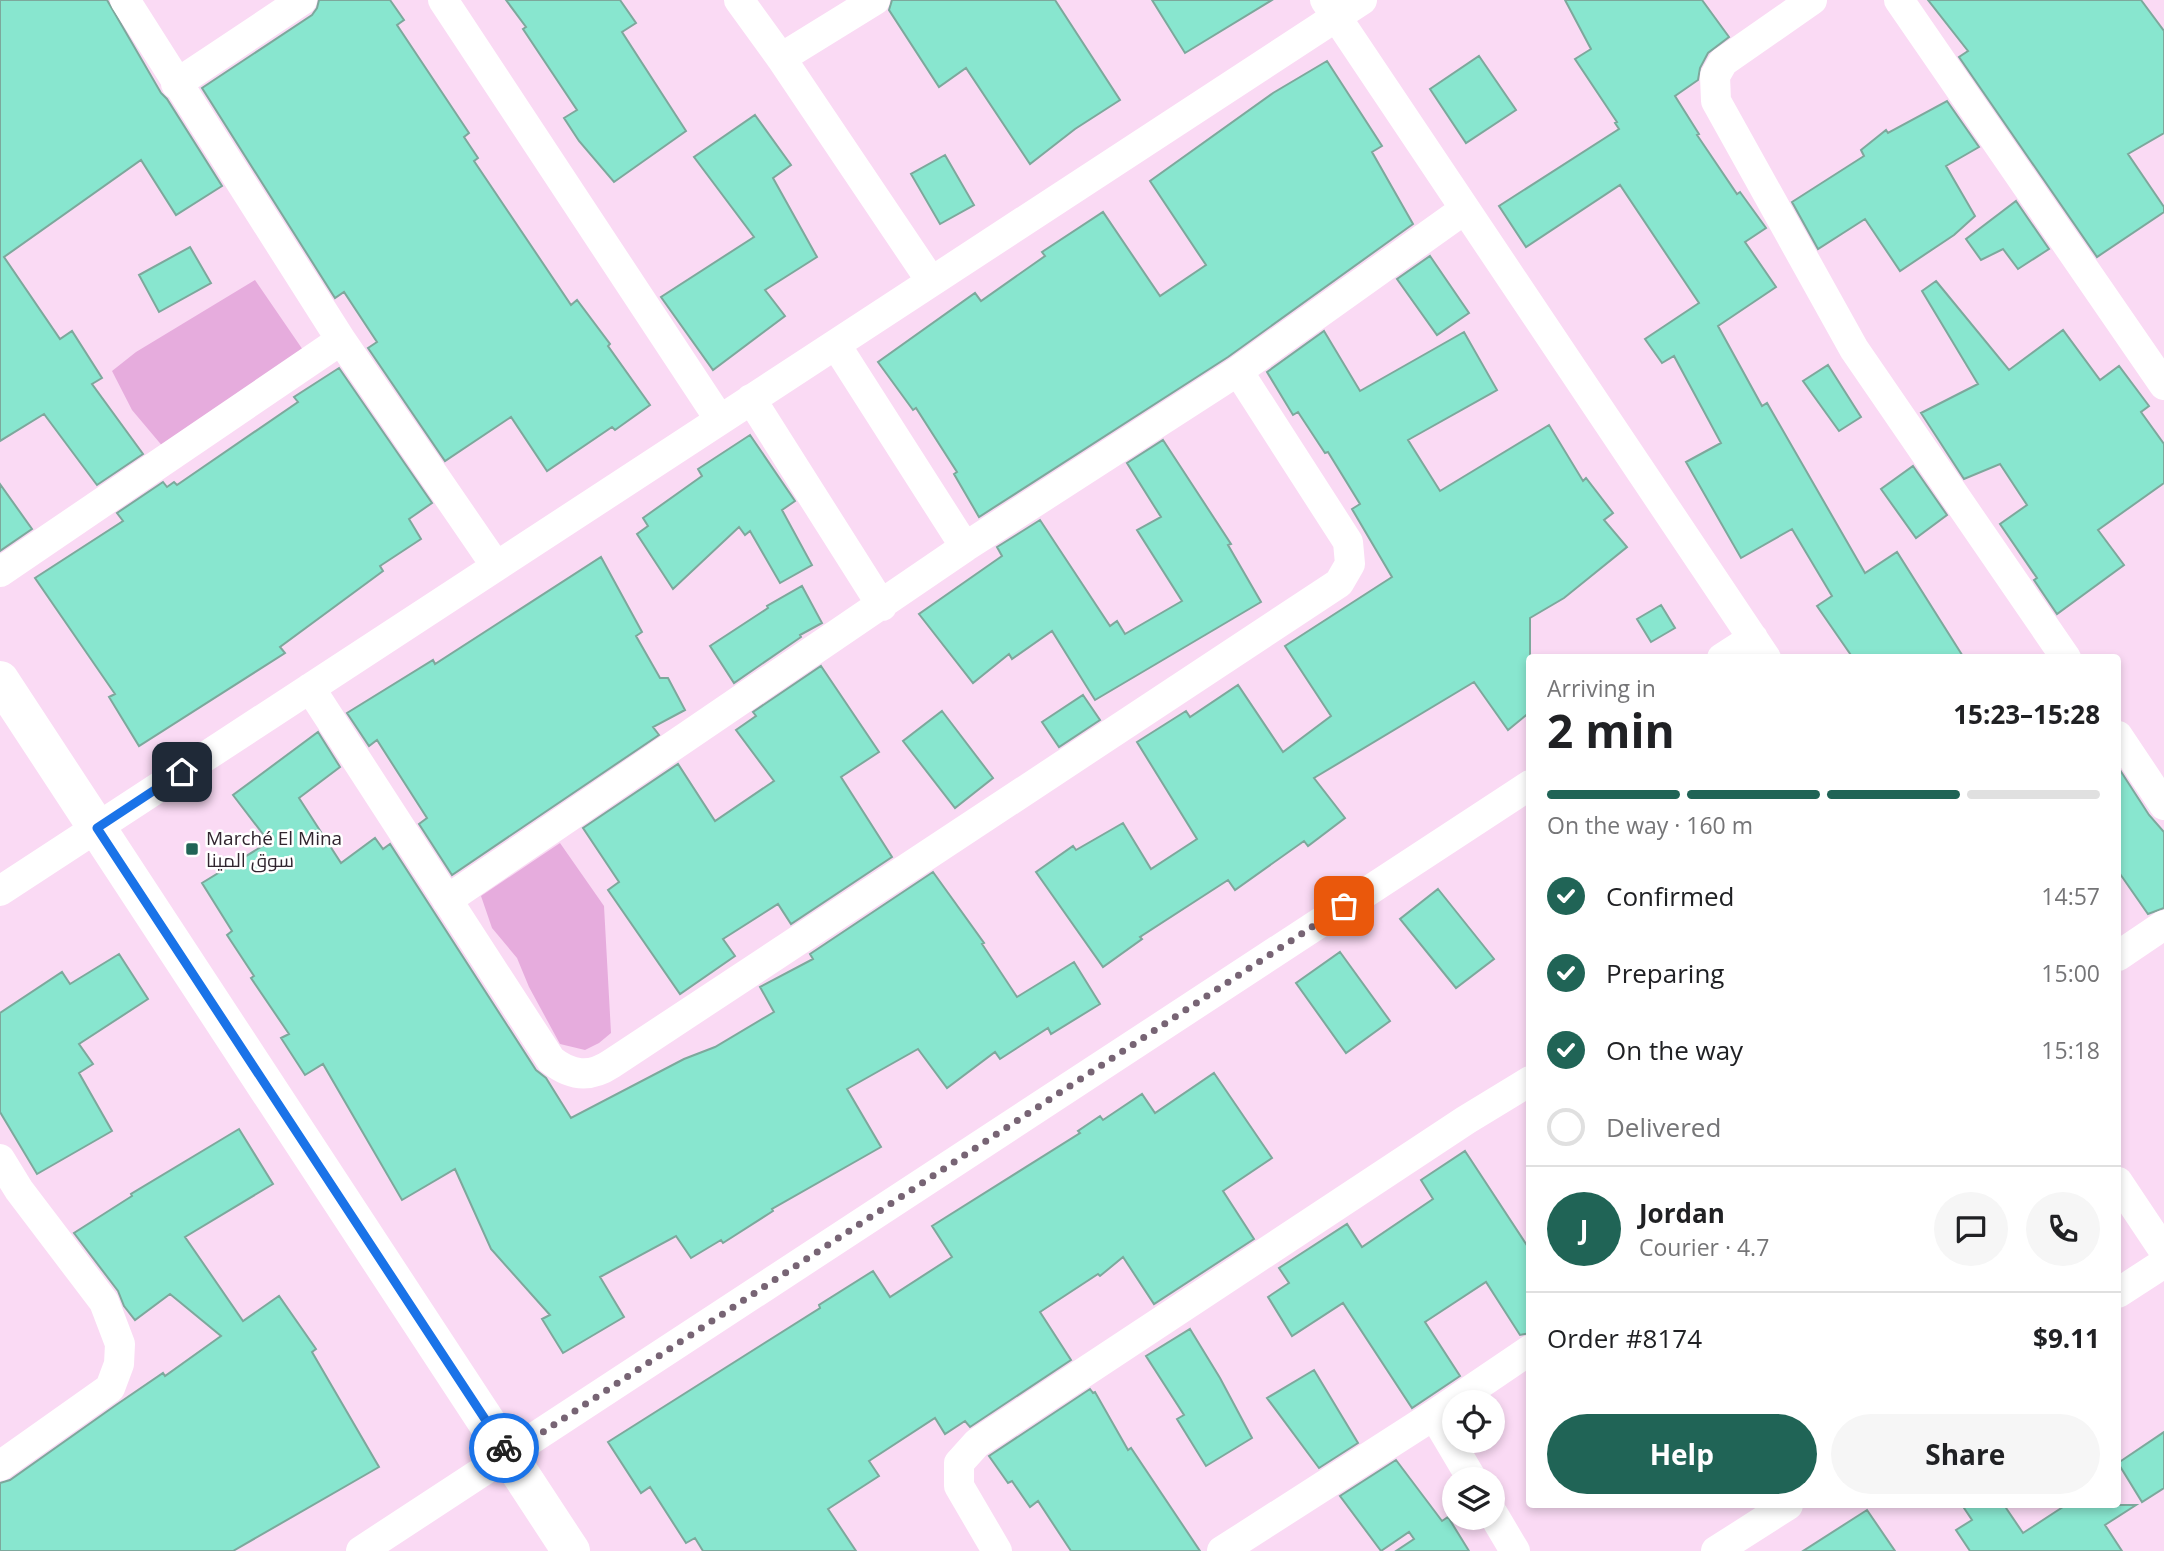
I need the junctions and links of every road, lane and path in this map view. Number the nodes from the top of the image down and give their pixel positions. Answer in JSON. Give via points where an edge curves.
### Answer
{"nodes":[{"id":1,"x":125,"y":0,"type":"edge"},
{"id":2,"x":302,"y":0,"type":"edge"},
{"id":3,"x":443,"y":0,"type":"edge"},
{"id":4,"x":739,"y":0,"type":"edge"},
{"id":5,"x":875,"y":0,"type":"edge"},
{"id":6,"x":1362,"y":0,"type":"edge"},
{"id":7,"x":1812,"y":0,"type":"edge"},
{"id":8,"x":1899,"y":0,"type":"edge"},
{"id":9,"x":1330,"y":8,"type":"edge"},
{"id":10,"x":781,"y":58,"type":"junction"},
{"id":11,"x":176,"y":83,"type":"junction"},
{"id":12,"x":1465,"y":209,"type":"junction"},
{"id":13,"x":931,"y":281,"type":"junction"},
{"id":14,"x":341,"y":340,"type":"junction"},
{"id":15,"x":836,"y":345,"type":"junction"},
{"id":16,"x":1238,"y":371,"type":"junction"},
{"id":17,"x":2164,"y":385,"type":"edge"},
{"id":18,"x":751,"y":400,"type":"junction"},
{"id":19,"x":720,"y":420,"type":"junction"},
{"id":20,"x":965,"y":547,"type":"junction"},
{"id":21,"x":496,"y":566,"type":"junction"},
{"id":22,"x":0,"y":572,"type":"edge"},
{"id":23,"x":882,"y":606,"type":"junction"},
{"id":24,"x":1759,"y":648,"type":"edge"},
{"id":25,"x":1737,"y":654,"type":"edge"},
{"id":26,"x":2063,"y":654,"type":"edge"},
{"id":27,"x":0,"y":680,"type":"edge"},
{"id":28,"x":310,"y":688,"type":"junction"},
{"id":29,"x":2121,"y":740,"type":"edge"},
{"id":30,"x":1526,"y":788,"type":"edge"},
{"id":31,"x":2164,"y":805,"type":"edge"},
{"id":32,"x":97,"y":828,"type":"junction"},
{"id":33,"x":0,"y":891,"type":"edge"},
{"id":34,"x":447,"y":900,"type":"junction"},
{"id":35,"x":2164,"y":925,"type":"edge"},
{"id":36,"x":2121,"y":954,"type":"edge"},
{"id":37,"x":1526,"y":1083,"type":"edge"},
{"id":38,"x":0,"y":1159,"type":"edge"},
{"id":39,"x":2121,"y":1186,"type":"edge"},
{"id":40,"x":10,"y":1196,"type":"edge"},
{"id":41,"x":2164,"y":1251,"type":"edge"},
{"id":42,"x":2164,"y":1263,"type":"edge"},
{"id":43,"x":2121,"y":1291,"type":"edge"},
{"id":44,"x":1526,"y":1353,"type":"edge"},
{"id":45,"x":1434,"y":1415,"type":"junction"},
{"id":46,"x":508,"y":1455,"type":"junction"},
{"id":47,"x":0,"y":1466,"type":"edge"},
{"id":48,"x":1465,"y":1467,"type":"edge"},
{"id":49,"x":1783,"y":1508,"type":"edge"},
{"id":50,"x":1503,"y":1530,"type":"edge"},
{"id":51,"x":361,"y":1551,"type":"edge"},
{"id":52,"x":571,"y":1551,"type":"edge"},
{"id":53,"x":997,"y":1551,"type":"edge"},
{"id":54,"x":1222,"y":1551,"type":"edge"},
{"id":55,"x":1515,"y":1551,"type":"edge"},
{"id":56,"x":1716,"y":1551,"type":"edge"}],
"edges":[{"from":1,"to":11,"type":"street"},
{"from":2,"to":11,"type":"street"},
{"from":3,"to":19,"type":"street"},
{"from":4,"to":10,"type":"street"},
{"from":5,"to":10,"type":"street"},
{"from":6,"to":9,"type":"street"},
{"from":7,"to":26,"type":"street","via":[[1723,62],[1715,76],[1716,101],[1854,349]]},
{"from":8,"to":17,"type":"street"},
{"from":9,"to":12,"type":"street"},
{"from":9,"to":13,"type":"street"},
{"from":10,"to":13,"type":"street"},
{"from":11,"to":14,"type":"street"},
{"from":12,"to":16,"type":"street"},
{"from":12,"to":24,"type":"street"},
{"from":13,"to":15,"type":"street"},
{"from":14,"to":21,"type":"street"},
{"from":14,"to":22,"type":"street"},
{"from":15,"to":18,"type":"street"},
{"from":15,"to":20,"type":"street"},
{"from":16,"to":20,"type":"street"},
{"from":16,"to":34,"type":"street","via":[[1348,542],[1349,564],[1330,590],[602,1070],[581,1074],[551,1060]]},
{"from":18,"to":19,"type":"street"},
{"from":18,"to":23,"type":"street"},
{"from":19,"to":21,"type":"street"},
{"from":20,"to":23,"type":"street"},
{"from":21,"to":28,"type":"street"},
{"from":23,"to":34,"type":"street"},
{"from":24,"to":25,"type":"street"},
{"from":27,"to":32,"type":"street"},
{"from":28,"to":32,"type":"street"},
{"from":28,"to":34,"type":"street"},
{"from":29,"to":31,"type":"street"},
{"from":30,"to":46,"type":"street"},
{"from":32,"to":33,"type":"street"},
{"from":32,"to":46,"type":"street"},
{"from":35,"to":36,"type":"street"},
{"from":37,"to":53,"type":"street","via":[[977,1443],[959,1462],[959,1486]]},
{"from":38,"to":40,"type":"street"},
{"from":39,"to":41,"type":"street"},
{"from":40,"to":47,"type":"street","via":[[104,1302],[120,1344],[110,1388]]},
{"from":42,"to":43,"type":"street"},
{"from":44,"to":45,"type":"street"},
{"from":45,"to":48,"type":"street"},
{"from":45,"to":54,"type":"street"},
{"from":46,"to":51,"type":"street"},
{"from":46,"to":52,"type":"street"},
{"from":49,"to":56,"type":"street"},
{"from":50,"to":55,"type":"street"}]}
